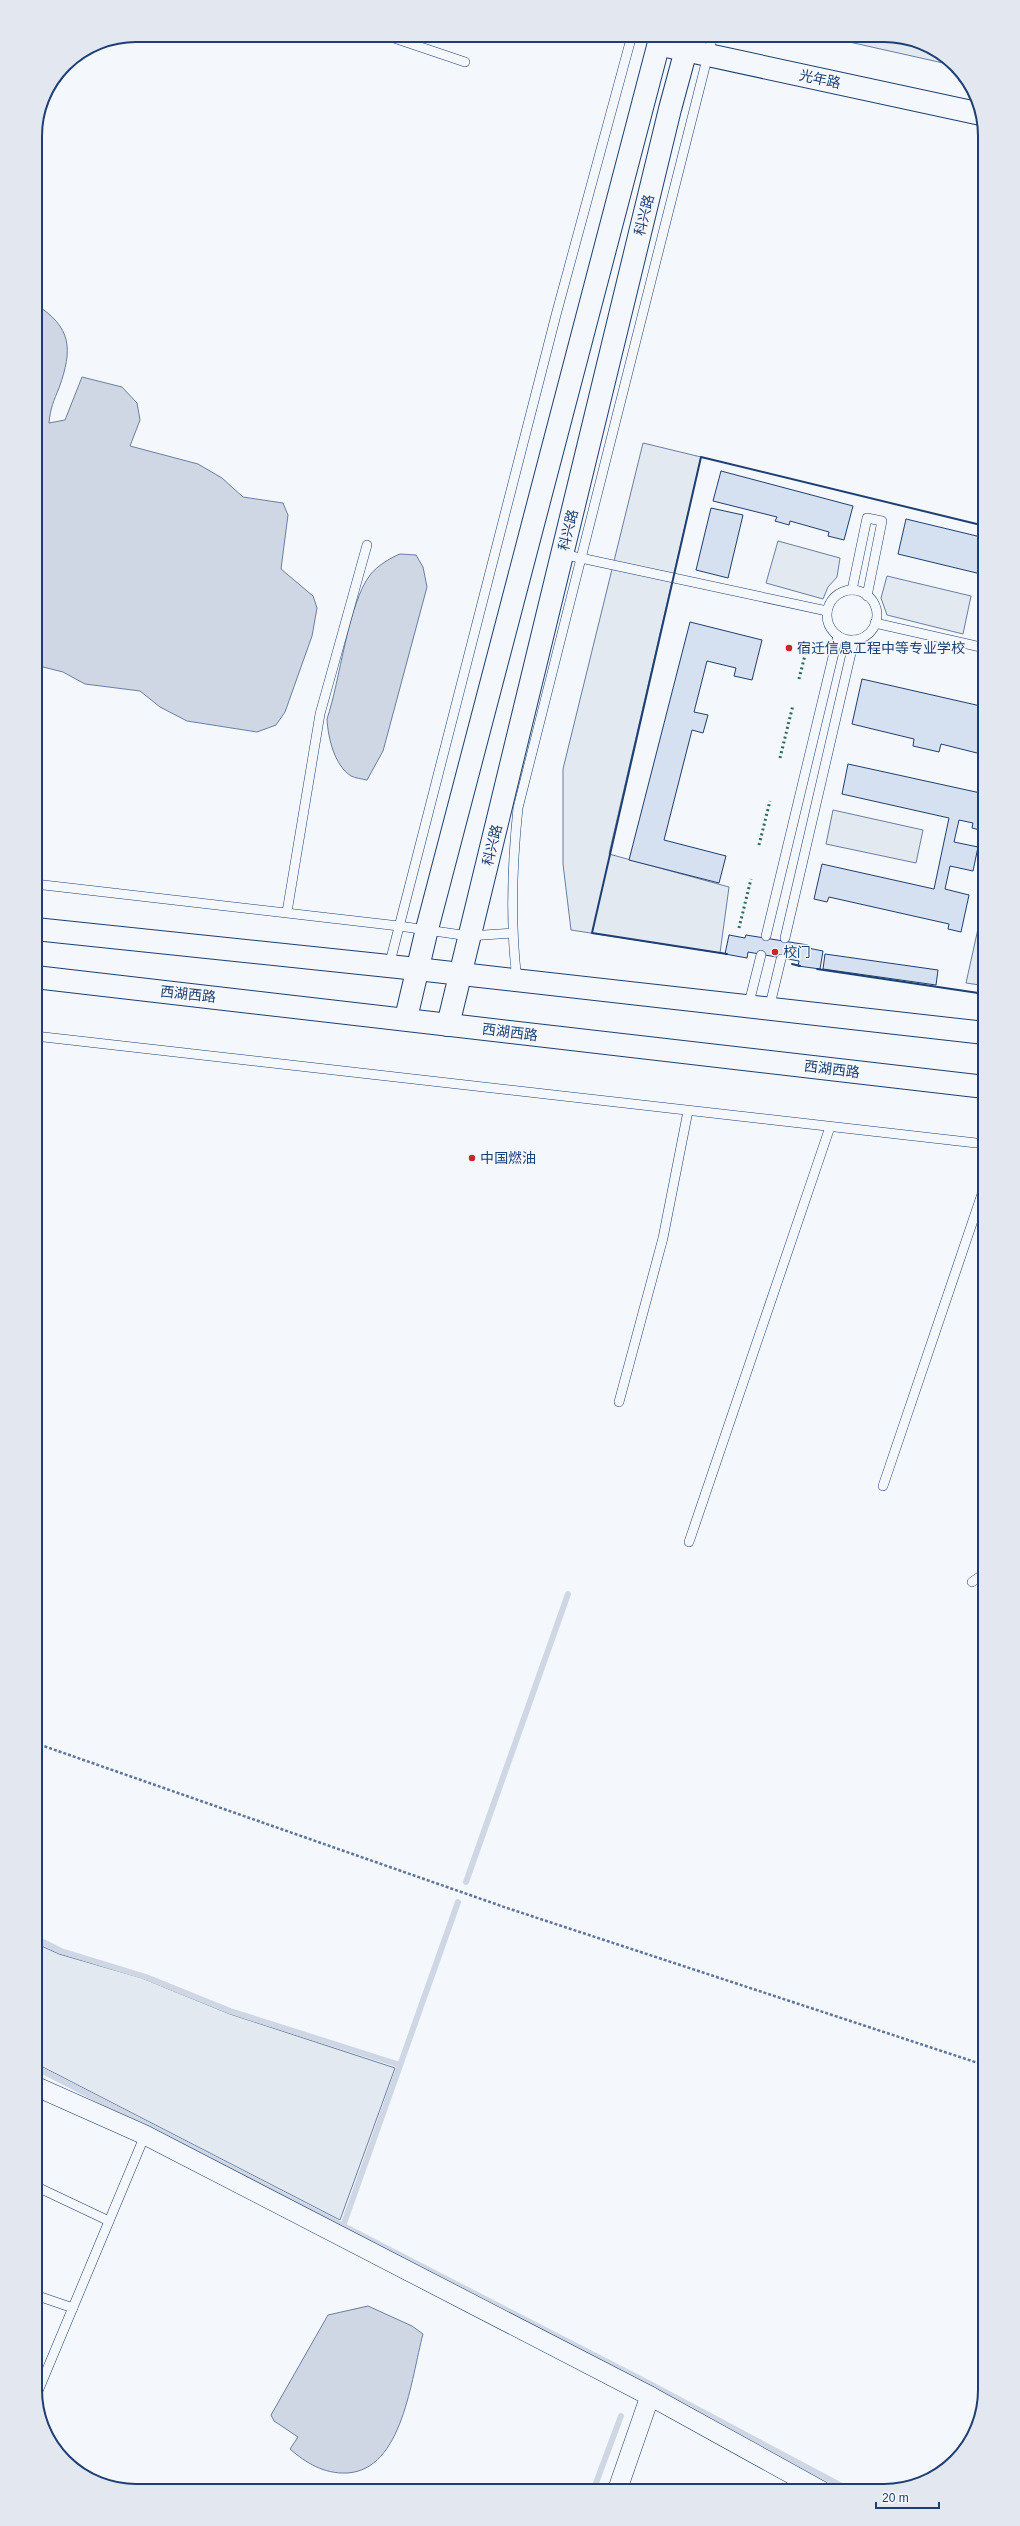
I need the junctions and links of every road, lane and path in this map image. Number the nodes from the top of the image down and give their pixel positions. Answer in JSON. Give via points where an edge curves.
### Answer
{"nodes":[{"id":1,"x":406,"y":42,"type":"edge"},
{"id":2,"x":630,"y":42,"type":"edge"},
{"id":3,"x":658,"y":42,"type":"edge"},
{"id":4,"x":679,"y":42,"type":"edge"},
{"id":5,"x":699,"y":44,"type":"edge"},
{"id":6,"x":465,"y":62,"type":"dead end"},
{"id":7,"x":975,"y":112,"type":"edge"},
{"id":8,"x":367,"y":545,"type":"dead end"},
{"id":9,"x":571,"y":556,"type":"junction"},
{"id":10,"x":852,"y":590,"type":"junction"},
{"id":11,"x":868,"y":596,"type":"junction"},
{"id":12,"x":828,"y":611,"type":"junction"},
{"id":13,"x":875,"y":623,"type":"junction"},
{"id":14,"x":838,"y":636,"type":"junction"},
{"id":15,"x":854,"y":640,"type":"junction"},
{"id":16,"x":978,"y":646,"type":"edge"},
{"id":17,"x":42,"y":885,"type":"edge"},
{"id":18,"x":287,"y":912,"type":"junction"},
{"id":19,"x":400,"y":926,"type":"junction"},
{"id":20,"x":427,"y":929,"type":"junction"},
{"id":21,"x":42,"y":930,"type":"edge"},
{"id":22,"x":512,"y":933,"type":"junction"},
{"id":23,"x":469,"y":936,"type":"junction"},
{"id":24,"x":766,"y":936,"type":"dead end"},
{"id":25,"x":786,"y":938,"type":"dead end"},
{"id":26,"x":761,"y":955,"type":"dead end"},
{"id":27,"x":781,"y":959,"type":"dead end"},
{"id":28,"x":389,"y":966,"type":"junction"},
{"id":29,"x":417,"y":969,"type":"junction"},
{"id":30,"x":460,"y":975,"type":"junction"},
{"id":31,"x":42,"y":978,"type":"edge"},
{"id":32,"x":517,"y":982,"type":"junction"},
{"id":33,"x":759,"y":1008,"type":"junction"},
{"id":34,"x":406,"y":1018,"type":"junction"},
{"id":35,"x":448,"y":1025,"type":"junction"},
{"id":36,"x":978,"y":1032,"type":"edge"},
{"id":37,"x":42,"y":1037,"type":"edge"},
{"id":38,"x":978,"y":1086,"type":"edge"},
{"id":39,"x":688,"y":1111,"type":"junction"},
{"id":40,"x":830,"y":1127,"type":"junction"},
{"id":41,"x":978,"y":1143,"type":"edge"},
{"id":42,"x":978,"y":1206,"type":"edge"},
{"id":43,"x":619,"y":1402,"type":"dead end"},
{"id":44,"x":883,"y":1486,"type":"dead end"},
{"id":45,"x":689,"y":1542,"type":"dead end"},
{"id":46,"x":978,"y":1578,"type":"edge"},
{"id":47,"x":972,"y":1582,"type":"dead end"},
{"id":48,"x":42,"y":1745,"type":"edge"},
{"id":49,"x":978,"y":2063,"type":"dead end"},
{"id":50,"x":42,"y":2089,"type":"edge"},
{"id":51,"x":145,"y":2135,"type":"junction"},
{"id":52,"x":42,"y":2189,"type":"edge"},
{"id":53,"x":109,"y":2221,"type":"junction"},
{"id":54,"x":42,"y":2297,"type":"edge"},
{"id":55,"x":73,"y":2308,"type":"junction"},
{"id":56,"x":42,"y":2382,"type":"edge"},
{"id":57,"x":650,"y":2396,"type":"junction"},
{"id":58,"x":619,"y":2484,"type":"edge"},
{"id":59,"x":809,"y":2484,"type":"edge"}],
"edges":[{"from":1,"to":6,"type":"lane"},
{"from":2,"to":19,"type":"lane","via":[[556,315]]},
{"from":3,"to":20,"type":"main road","name":"科兴路"},
{"from":4,"to":5,"type":"main road","name":"光年路"},
{"from":5,"to":7,"type":"main road","name":"光年路"},
{"from":5,"to":9,"type":"main road","name":"科兴路","via":[[670,109]]},
{"from":8,"to":18,"type":"lane","via":[[320,714]]},
{"from":9,"to":12,"type":"lane"},
{"from":9,"to":22,"type":"lane","via":[[518,808],[514,848]]},
{"from":9,"to":23,"type":"main road","name":"科兴路"},
{"from":10,"to":11,"type":"lane"},
{"from":10,"to":11,"type":"lane","via":[[866,518],[882,521]]},
{"from":10,"to":12,"type":"lane","via":[[837,595],[831,601]]},
{"from":11,"to":13,"type":"lane","via":[[876,610]]},
{"from":12,"to":14,"type":"lane","via":[[829,623]]},
{"from":13,"to":15,"type":"lane","via":[[869,633]]},
{"from":13,"to":16,"type":"lane"},
{"from":14,"to":15,"type":"lane"},
{"from":14,"to":24,"type":"lane"},
{"from":15,"to":25,"type":"lane"},
{"from":17,"to":18,"type":"lane"},
{"from":18,"to":19,"type":"lane"},
{"from":19,"to":20,"type":"lane"},
{"from":19,"to":28,"type":"lane"},
{"from":20,"to":23,"type":"lane"},
{"from":20,"to":29,"type":"main road","name":"科兴路"},
{"from":21,"to":28,"type":"main road"},
{"from":22,"to":23,"type":"lane"},
{"from":22,"to":32,"type":"lane"},
{"from":23,"to":30,"type":"main road","name":"科兴路"},
{"from":26,"to":33,"type":"lane"},
{"from":27,"to":33,"type":"lane"},
{"from":28,"to":29,"type":"main road"},
{"from":29,"to":30,"type":"main road"},
{"from":29,"to":34,"type":"main road","name":"科兴路"},
{"from":30,"to":32,"type":"main road"},
{"from":30,"to":35,"type":"main road","name":"科兴路"},
{"from":31,"to":34,"type":"main road","name":"西湖西路"},
{"from":32,"to":33,"type":"main road"},
{"from":33,"to":36,"type":"main road"},
{"from":34,"to":35,"type":"main road","name":"西湖西路"},
{"from":35,"to":38,"type":"main road","name":"西湖西路"},
{"from":37,"to":39,"type":"lane"},
{"from":39,"to":40,"type":"lane"},
{"from":39,"to":43,"type":"lane","via":[[663,1238]]},
{"from":40,"to":41,"type":"lane"},
{"from":40,"to":45,"type":"lane"},
{"from":42,"to":44,"type":"lane"},
{"from":46,"to":47,"type":"lane"},
{"from":48,"to":49,"type":"path","via":[[507,1908]]},
{"from":50,"to":51,"type":"street"},
{"from":51,"to":53,"type":"lane"},
{"from":51,"to":57,"type":"street"},
{"from":52,"to":53,"type":"lane"},
{"from":53,"to":55,"type":"lane"},
{"from":54,"to":55,"type":"lane"},
{"from":55,"to":56,"type":"lane"},
{"from":57,"to":58,"type":"street"},
{"from":57,"to":59,"type":"street"}]}
